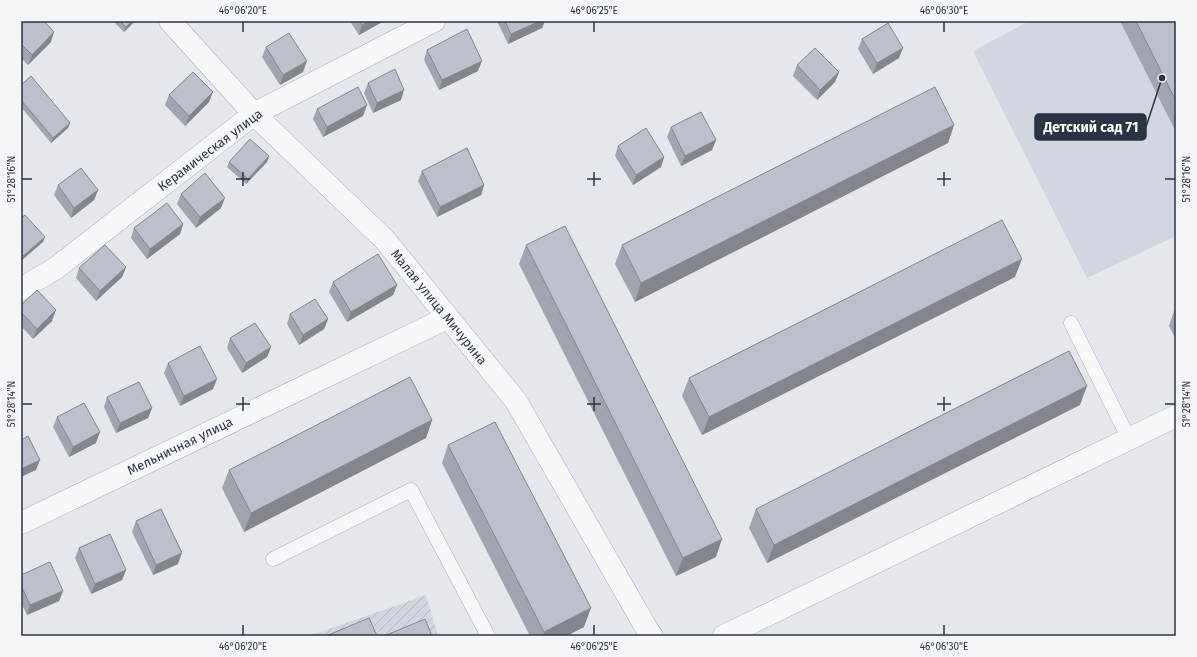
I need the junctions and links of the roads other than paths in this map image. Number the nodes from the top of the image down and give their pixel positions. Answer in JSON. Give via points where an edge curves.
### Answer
{"nodes":[{"id":1,"x":170,"y":21,"type":"edge"},
{"id":2,"x":434,"y":21,"type":"edge"},
{"id":3,"x":254,"y":114,"type":"junction"},
{"id":4,"x":21,"y":289,"type":"edge"},
{"id":5,"x":447,"y":318,"type":"junction"},
{"id":6,"x":1071,"y":323,"type":"dead end"},
{"id":7,"x":1176,"y":416,"type":"edge"},
{"id":8,"x":1129,"y":439,"type":"junction"},
{"id":9,"x":21,"y":523,"type":"edge"},
{"id":10,"x":273,"y":559,"type":"dead end"},
{"id":11,"x":488,"y":636,"type":"edge"},
{"id":12,"x":652,"y":636,"type":"edge"},
{"id":13,"x":724,"y":636,"type":"edge"}],
"edges":[{"from":1,"to":3,"type":"street","name":"Малая улица Мичурина"},
{"from":2,"to":3,"type":"street","name":"Керамическая улица"},
{"from":3,"to":4,"type":"street","name":"Керамическая улица","via":[[56,268]]},
{"from":3,"to":5,"type":"street","name":"Малая улица Мичурина","via":[[385,240]]},
{"from":5,"to":9,"type":"street","name":"Мельничная улица"},
{"from":5,"to":12,"type":"street","name":"Малая улица Мичурина","via":[[516,401]]},
{"from":6,"to":8,"type":"lane"},
{"from":7,"to":8,"type":"street"},
{"from":8,"to":13,"type":"street"},
{"from":10,"to":11,"type":"lane","via":[[411,490]]}]}
